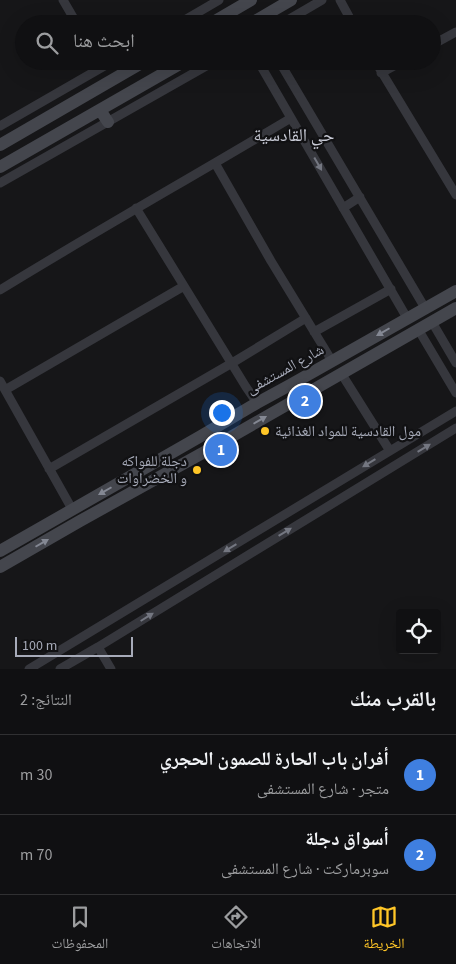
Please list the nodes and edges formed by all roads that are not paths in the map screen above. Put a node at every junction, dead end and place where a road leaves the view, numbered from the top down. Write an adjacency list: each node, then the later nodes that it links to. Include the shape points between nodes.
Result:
1 (63, 0): 7 (street)
2 (219, 0): 8 (street)
3 (252, 0): 9 (street)
4 (291, 0): 10 (street)
5 (322, 0): 11 (street)
6 (340, 0): 12 (street)
7 (72, 15)
8 (193, 15)
9 (226, 15)
10 (265, 15)
11 (296, 15)
12 (348, 15)
13 (456, 32): 14 (street)
14 (441, 40)
15 (91, 70): 27 (street)
16 (129, 70): 28 (street)
17 (169, 70): 24 (street)
18 (199, 70): 26 (street)
19 (263, 70): 25 (street)
20 (284, 70): 33 (street)
21 (380, 70): 23 (street)
22 (387, 70): 23 (street)
23 (382, 73): 32 (street)
24 (100, 110): 26 (street); 30 (street)
25 (290, 118): 29 (street); 35 (street, one-way to 35)
26 (108, 122): 31 (street)
27 (0, 126)
28 (0, 145)
29 (215, 163): 34 (street); 42 (street)
30 (0, 167)
31 (0, 183)
32 (456, 195)
33 (360, 198): 35 (street); 40 (street)
34 (136, 208): 36 (street); 38 (street)
35 (343, 208): 37 (street)
36 (184, 286): 48 (street); 52 (street)
37 (391, 289): 43 (street); 46 (street)
38 (0, 290)
39 (456, 291): 40 (street, شارع المستشفى)
40 (426, 308): 43 (street, شارع المستشفى)
41 (456, 308): 44 (street, شارع المستشفى)
42 (306, 318): 46 (street); 48 (street)
43 (407, 318): 47 (street, شارع المستشفى, one-way to 47)
44 (432, 322): 45 (street, شارع المستشفى); 49 (street)
45 (418, 329): 50 (street, شارع المستشفى); 53 (street)
46 (314, 332): 47 (street)
47 (332, 361): 54 (street, شارع المستشفى)
48 (232, 363): 54 (street); 60 (street)
49 (456, 363)
50 (341, 373): 58 (street, شارع المستشفى, one-way to 50); 59 (street)
51 (0, 381): 52 (street)
52 (5, 390): 60 (street)
53 (456, 393)
54 (257, 403): 57 (street, شارع المستشفى)
55 (456, 411): 59 (street)
56 (456, 428): 63 (street, one-way to 56)
57 (201, 436): 58 (street); 61 (street, شارع المستشفى, one-way to 61)
58 (208, 450): 65 (street, شارع المستشفى, one-way to 58)
59 (390, 451): 62 (street, one-way to 62)
60 (49, 469): 61 (street)
61 (72, 509): 64 (street, شارع المستشفى)
62 (254, 533): 63 (street); 67 (street, one-way to 67)
63 (261, 546): 66 (street, one-way to 63)
64 (0, 551)
65 (0, 567)
66 (98, 647): 68 (street); 69 (street)
67 (29, 669)
68 (60, 669)
69 (111, 669)

